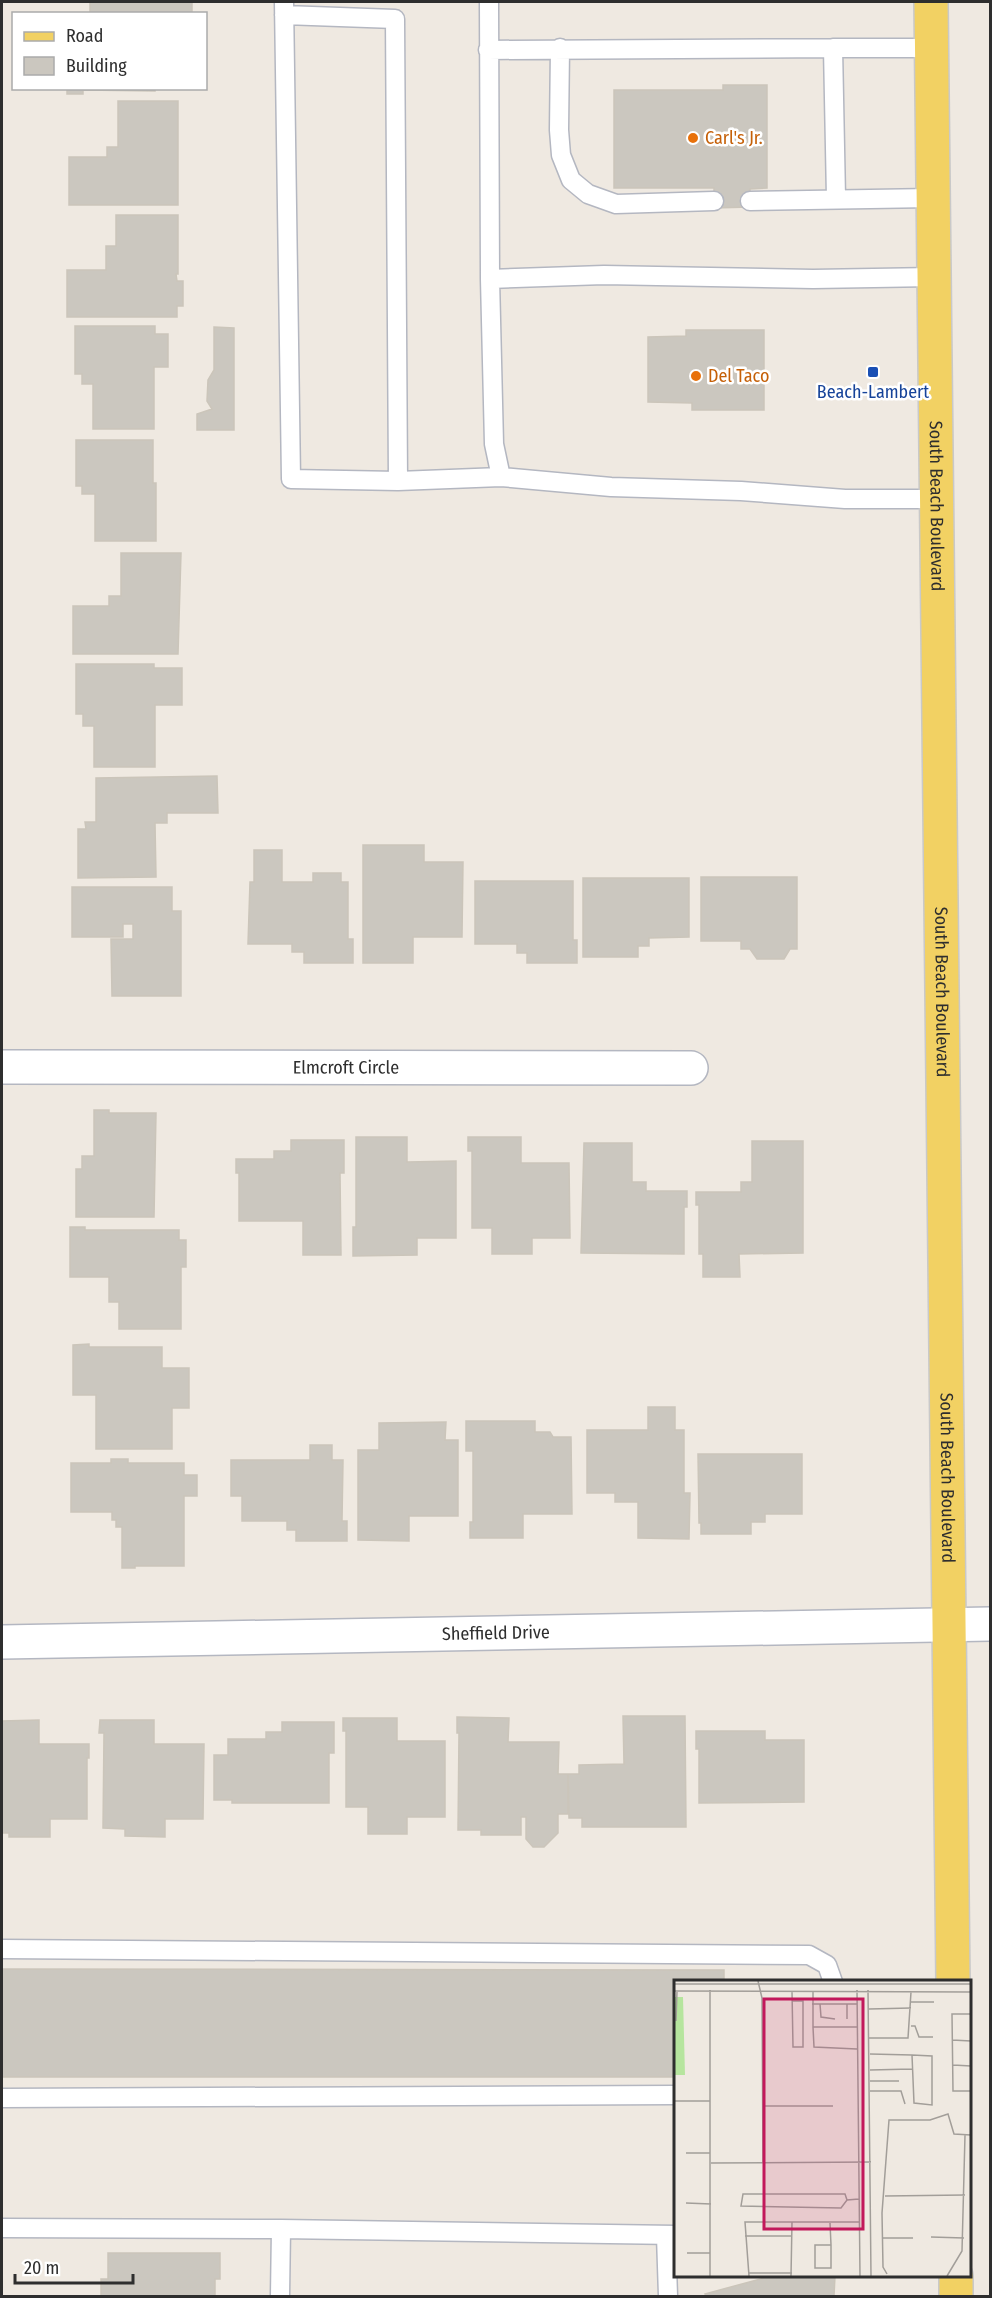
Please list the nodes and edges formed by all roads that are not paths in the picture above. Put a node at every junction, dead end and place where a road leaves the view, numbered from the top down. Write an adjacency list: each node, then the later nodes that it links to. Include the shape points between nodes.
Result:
1 (489, 2): 7 (lane)
2 (931, 2): 6 (main road, South Beach Boulevard)
3 (284, 8): 15 (lane, via 395,19); 15 (lane, via 291,479)
4 (560, 48): 5 (lane); 7 (lane); 10 (lane, via 561,155 571,180 588,194 616,204)
5 (833, 48): 6 (lane); 8 (lane)
6 (932, 48): 9 (main road, South Beach Boulevard)
7 (488, 50): 13 (lane)
8 (836, 198): 9 (lane); 11 (lane)
9 (932, 198): 12 (main road, South Beach Boulevard)
10 (714, 201)
11 (750, 201)
12 (934, 277): 13 (lane, via 604,275); 16 (main road, South Beach Boulevard)
13 (490, 279): 14 (lane, via 494,444)
14 (501, 477): 15 (lane); 16 (lane, via 845,499)
15 (398, 481)
16 (937, 499): 19 (main road, South Beach Boulevard)
17 (2, 1067): 18 (street, Elmcroft Circle)
18 (691, 1068)
19 (951, 1624): 20 (street, Sheffield Drive); 21 (street, Sheffield Drive); 24 (main road, South Beach Boulevard)
20 (990, 1624)
21 (2, 1642)
22 (2, 1950): 23 (lane, via 810,1954 826,1965)
23 (832, 1980)
24 (954, 1980)
25 (674, 2095): 26 (lane)
26 (2, 2098)
27 (2, 2228): 28 (lane)
28 (281, 2229): 29 (lane); 31 (lane)
29 (671, 2236): 32 (lane)
30 (956, 2277): 33 (main road)
31 (280, 2296)
32 (668, 2296)
33 (956, 2296)

